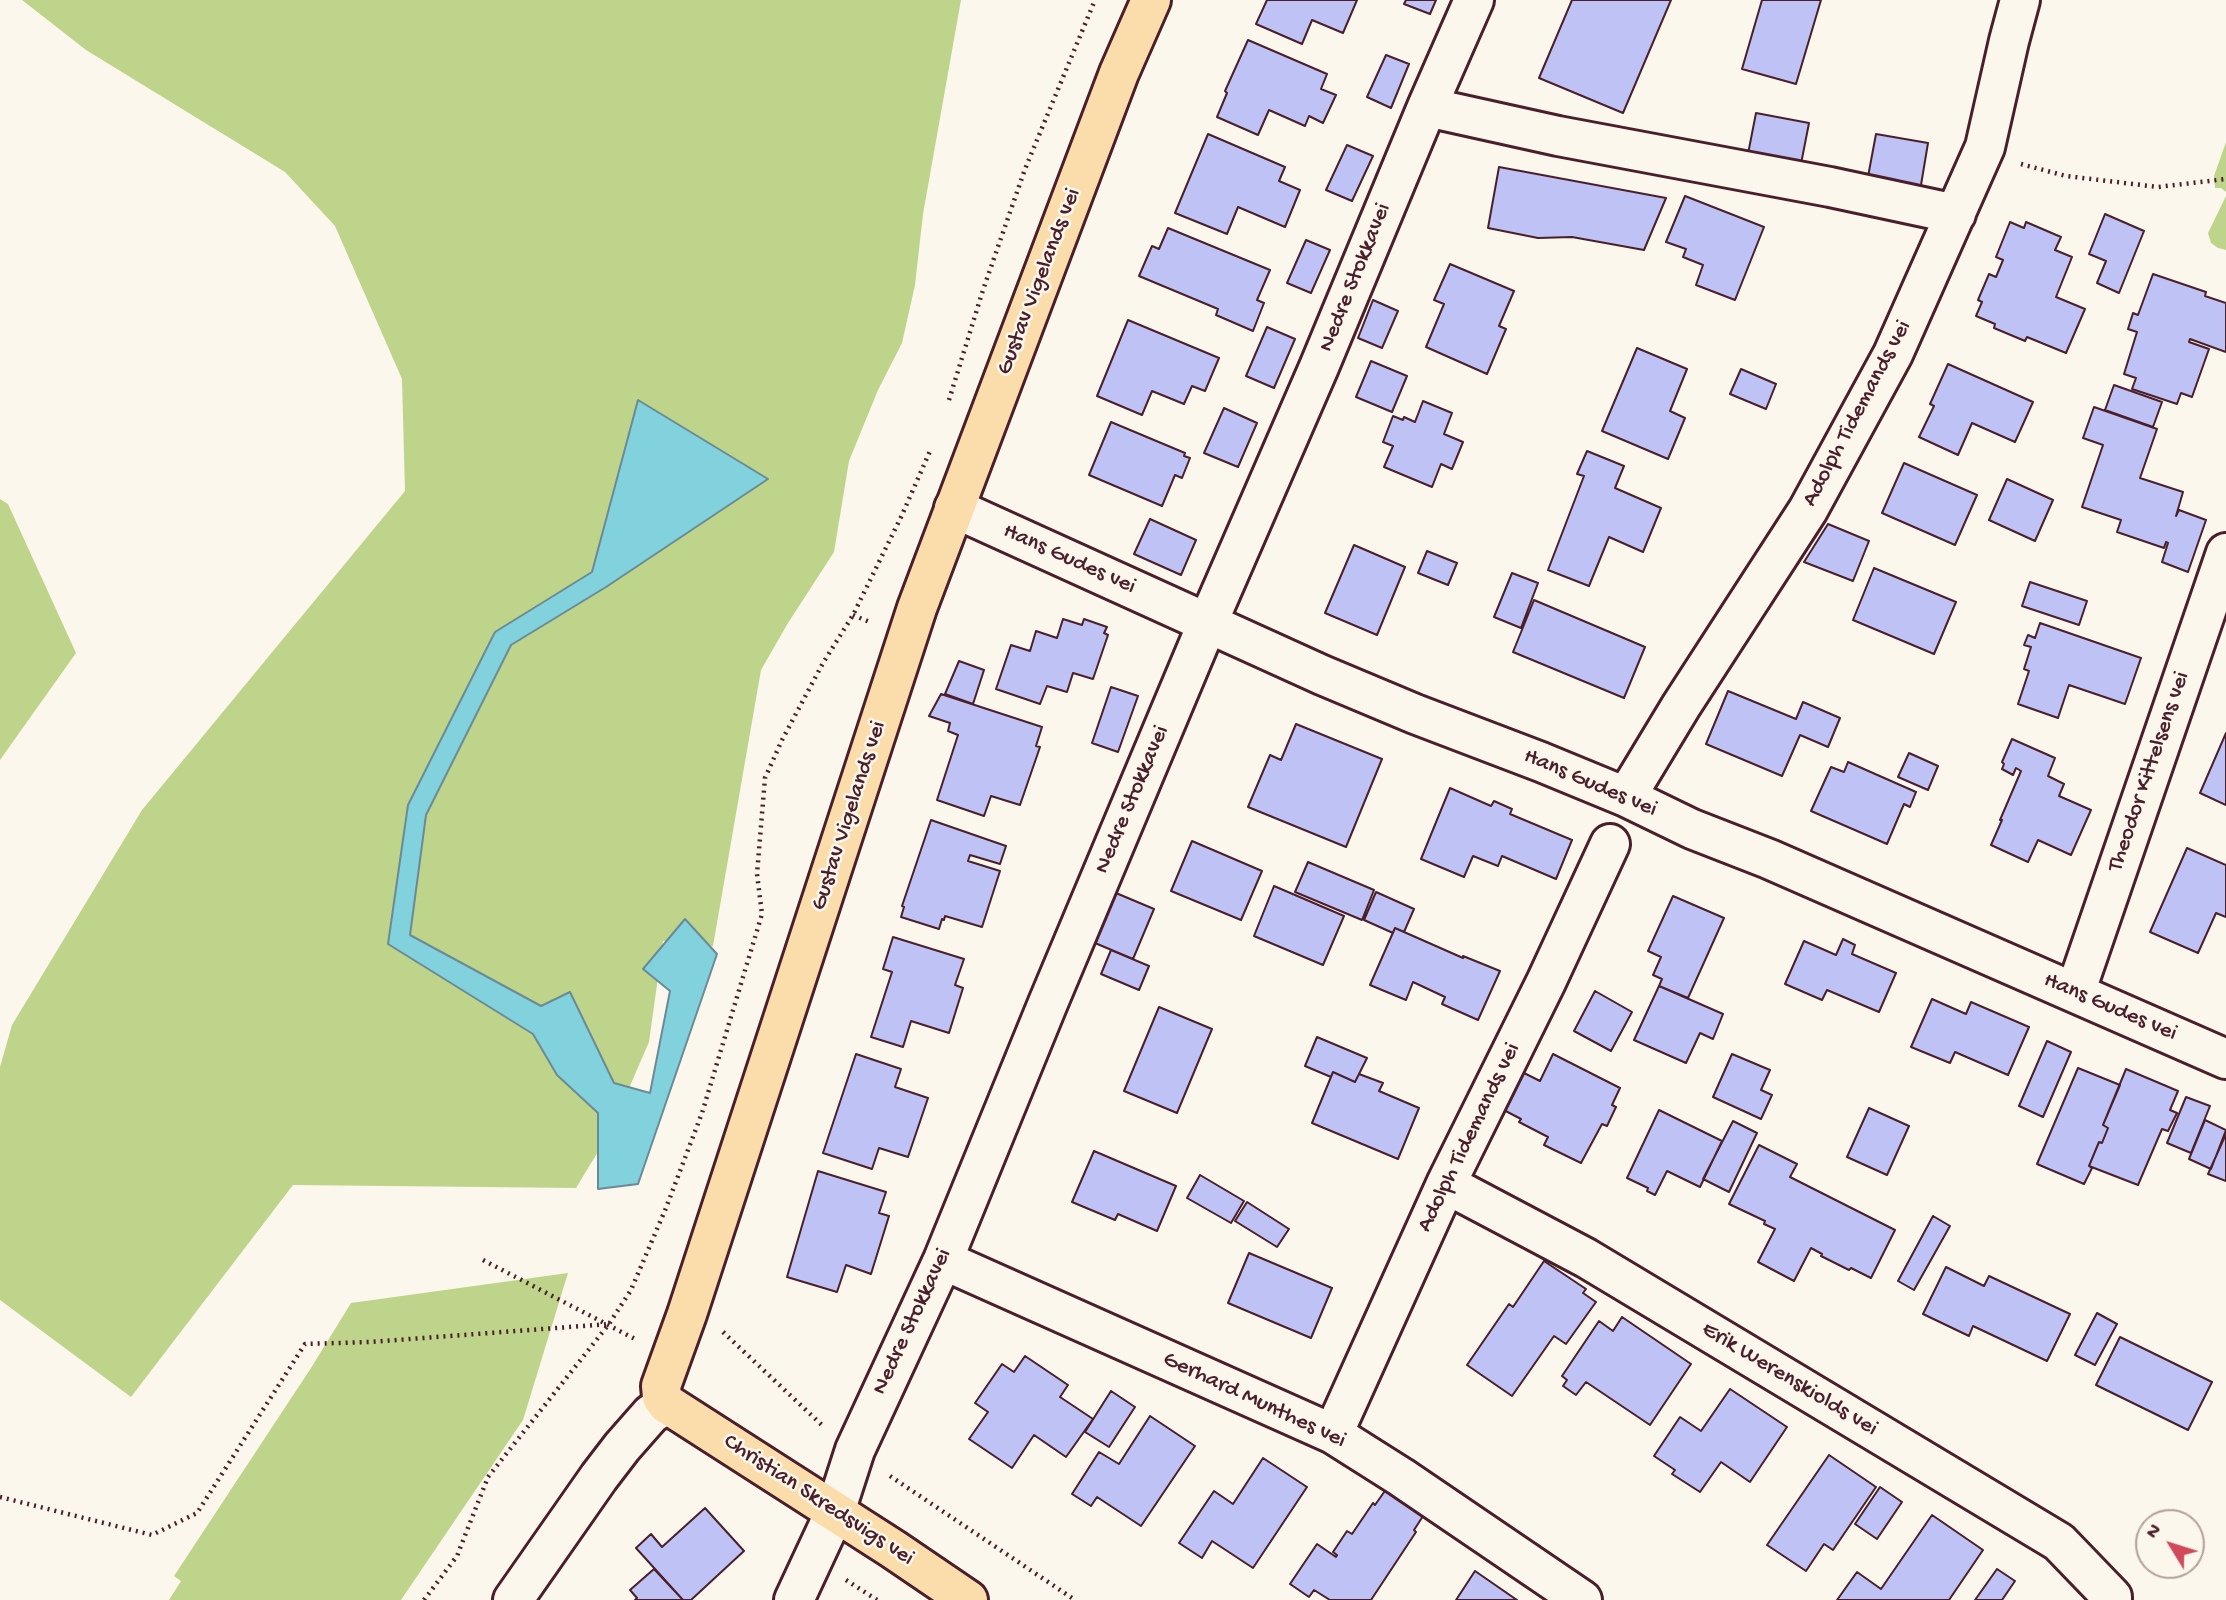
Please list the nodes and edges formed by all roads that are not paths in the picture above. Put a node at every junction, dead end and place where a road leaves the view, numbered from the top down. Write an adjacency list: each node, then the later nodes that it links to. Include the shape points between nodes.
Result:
1 (1151, 0): 6 (main road, Gustav Vigelands vei)
2 (1474, 0): 4 (street, Nedre Stokkavei)
3 (2020, 0): 5 (street, Adolph Tidemands vei, via 1985,147)
4 (1427, 107): 5 (street); 8 (street, Nedre Stokkavei)
5 (1956, 214): 9 (street, Adolph Tidemands vei, via 1893,354 1808,510)
6 (954, 508): 8 (street, Hans Gudes vei); 15 (main road, Gustav Vigelands vei, via 661,1386)
7 (2226, 552): 11 (street, Theodor Kittelsens vei)
8 (1208, 622): 9 (street, Hans Gudes vei, via 1403,709); 14 (street, Nedre Stokkavei)
9 (1626, 797): 11 (street, Hans Gudes vei)
10 (1610, 844): 13 (street, Adolph Tidemands vei)
11 (2075, 993): 12 (street, Hans Gudes vei)
12 (2226, 1059)
13 (1446, 1184): 16 (street, Adolph Tidemands vei); 22 (street, Erik Werenskiolds vei, via 1586,1258 2059,1542)
14 (943, 1260): 16 (street, Gerhard Munthes vei); 17 (street, Nedre Stokkavei, via 855,1450)
15 (667, 1404): 17 (main road, Christian Skredsvigs vei); 18 (street, via 651,1414 614,1457)
16 (1333, 1434): 21 (street, Gerhard Munthes vei)
17 (835, 1512): 19 (street, Nedre Stokkavei); 20 (main road, Christian Skredsvigs vei)
18 (513, 1600)
19 (794, 1600)
20 (968, 1600)
21 (1582, 1600)
22 (2112, 1600)

